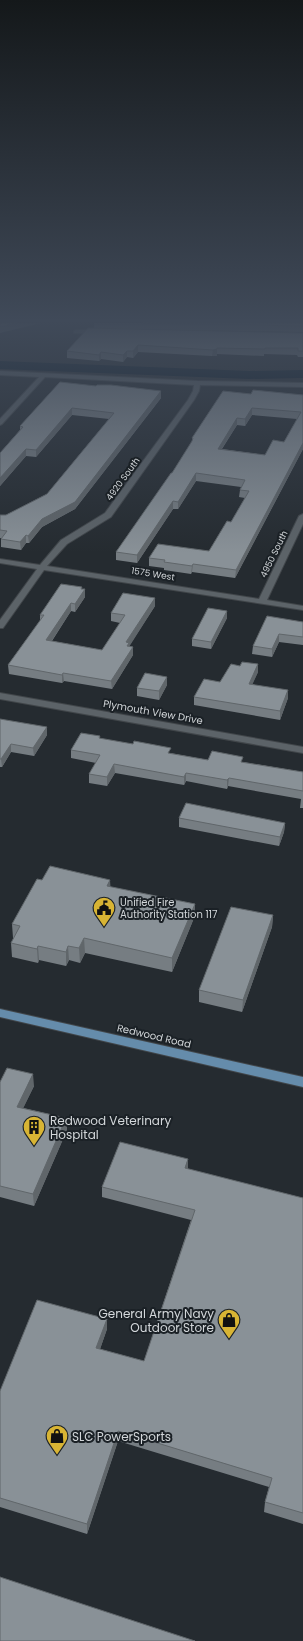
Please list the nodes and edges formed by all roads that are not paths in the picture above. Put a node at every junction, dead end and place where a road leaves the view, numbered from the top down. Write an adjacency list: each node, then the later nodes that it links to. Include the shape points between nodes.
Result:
1 (21, 400): 3 (street)
2 (191, 400): 6 (street, 4920 South, via 108,515 64,542)
3 (0, 423)
4 (303, 516): 7 (street, 4950 South)
5 (0, 561): 6 (street, 1575 West)
6 (42, 567): 7 (street, 1575 West); 9 (street, 4920 South)
7 (262, 601): 8 (street, 1575 West)
8 (303, 608)
9 (0, 626)
10 (0, 696): 11 (street, Plymouth View Drive)
11 (303, 750)
12 (0, 1013): 13 (main road, Redwood Road)
13 (303, 1082)

